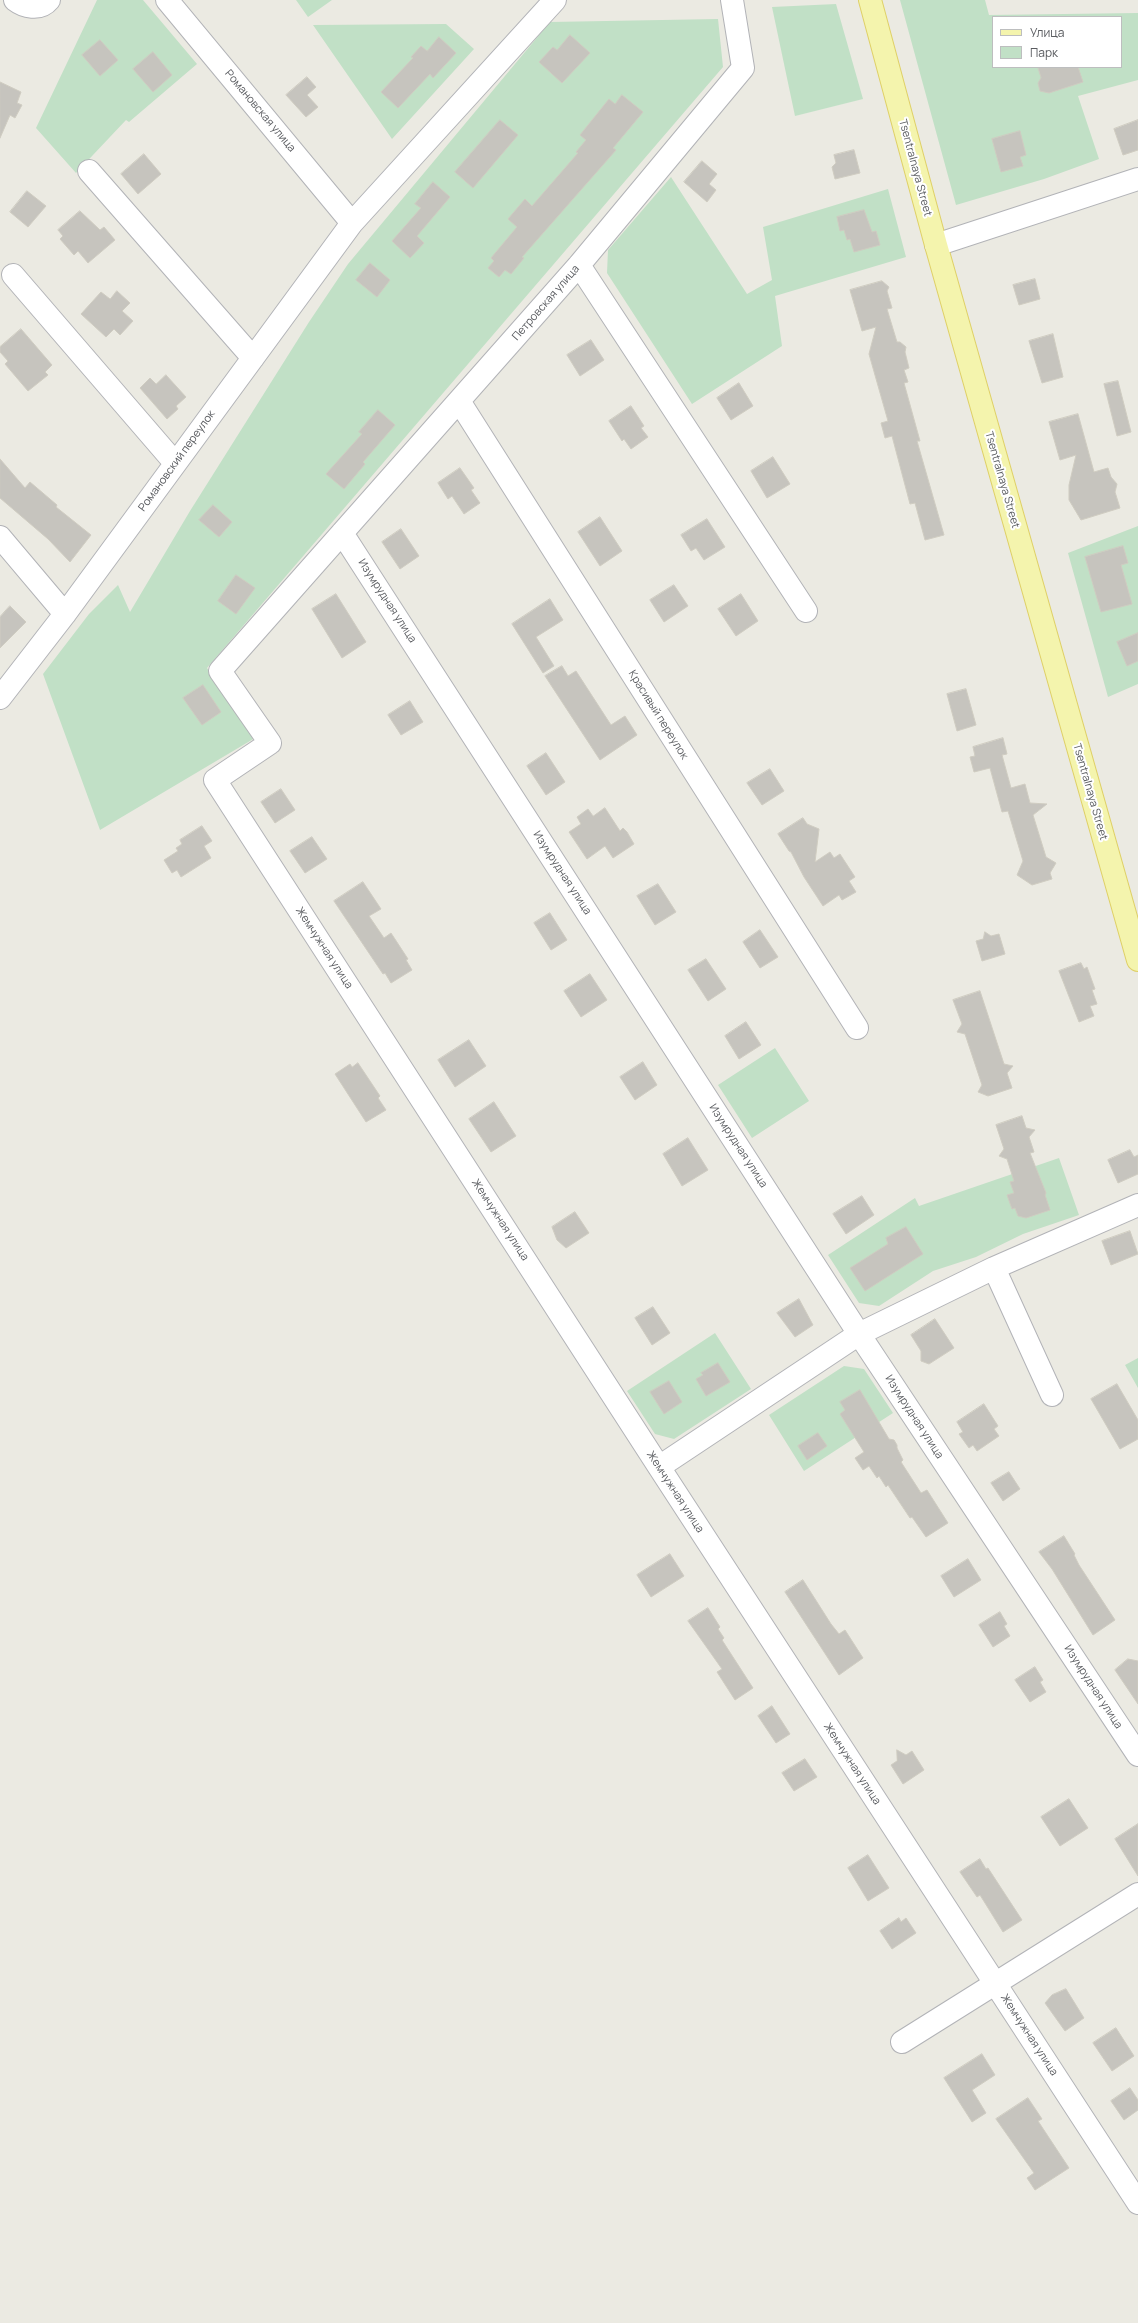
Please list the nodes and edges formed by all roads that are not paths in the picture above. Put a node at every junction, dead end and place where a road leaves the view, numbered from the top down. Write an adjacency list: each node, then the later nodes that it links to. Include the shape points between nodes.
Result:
1 (15, 0): 2 (street, via 32,7)
2 (49, 0)
3 (167, 0): 9 (street, Романовская улица)
4 (555, 0): 9 (street)
5 (732, 0): 11 (street, Петровская улица, via 742,68)
6 (870, 0): 10 (main road, Tsentralnaya Street)
7 (89, 171): 13 (street)
8 (1138, 179): 10 (street)
9 (352, 223): 13 (street, Романовский переулок)
10 (936, 245): 22 (main road, Tsentralnaya Street)
11 (579, 265): 14 (street, Петровская улица); 18 (street)
12 (13, 275): 15 (street)
13 (253, 358): 15 (street, Романовский переулок)
14 (459, 401): 16 (street, Петровская улица); 23 (street, Красивый переулок)
15 (175, 464): 19 (street, Романовский переулок)
16 (342, 533): 21 (street, Петровская улица, via 220,671 270,743); 26 (street, Изумрудная улица)
17 (0, 537): 19 (street)
18 (806, 611)
19 (65, 614): 20 (street, Романовский переулок)
20 (0, 698)
21 (215, 780): 28 (street, Жемчужная улица)
22 (1138, 960)
23 (857, 1028)
24 (1138, 1205): 25 (street)
25 (994, 1268): 26 (street); 27 (street)
26 (859, 1334): 28 (street); 29 (street, Изумрудная улица)
27 (1052, 1395)
28 (659, 1467): 31 (street, Жемчужная улица)
29 (1138, 1755)
30 (1138, 1894): 31 (street)
31 (996, 1983): 32 (street); 33 (street, Жемчужная улица)
32 (902, 2042)
33 (1138, 2203)

